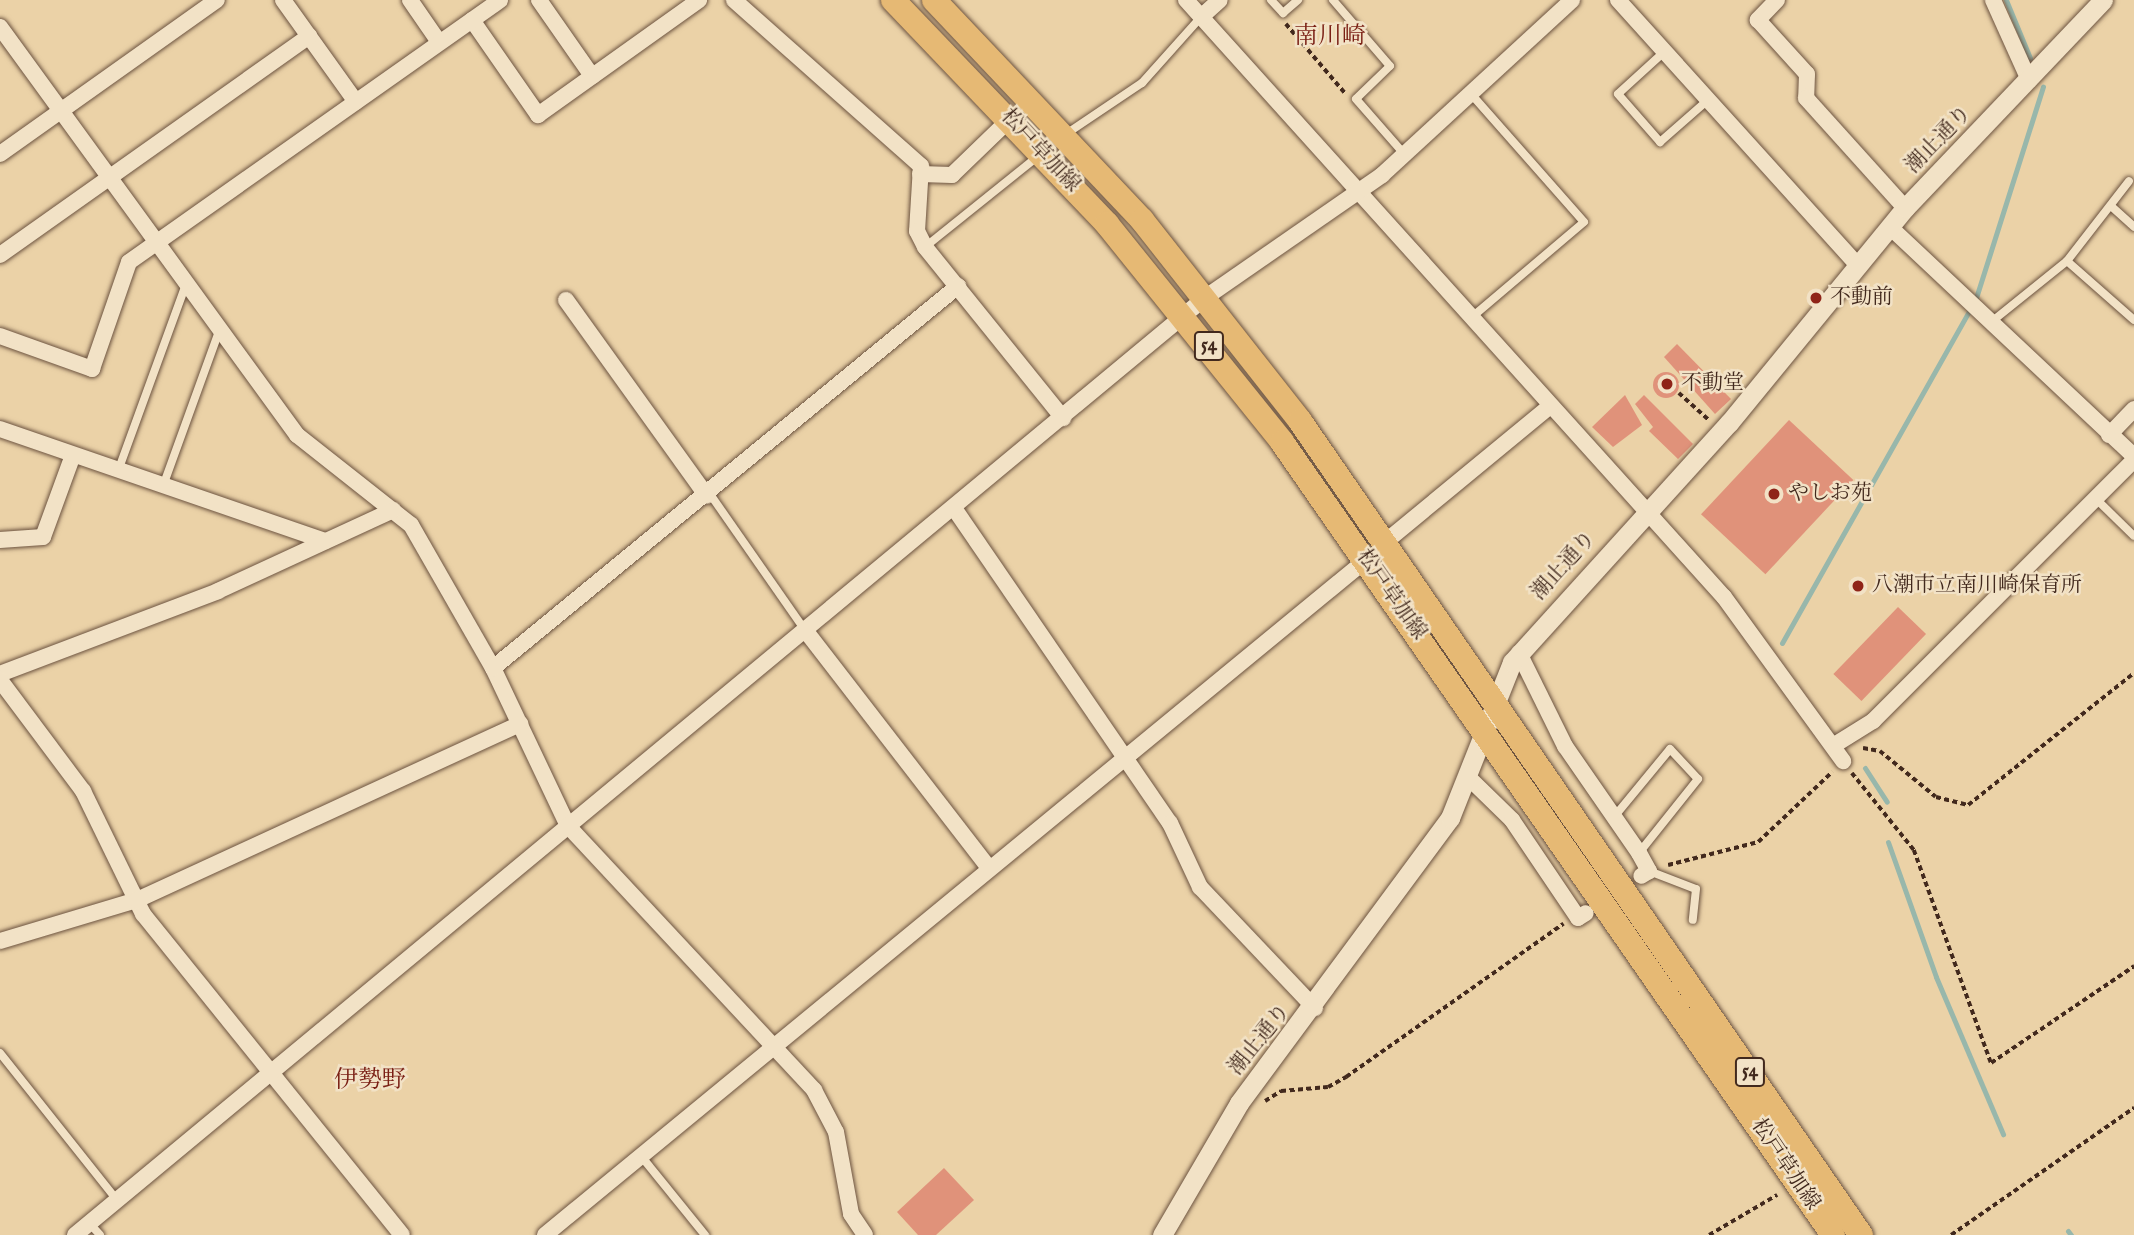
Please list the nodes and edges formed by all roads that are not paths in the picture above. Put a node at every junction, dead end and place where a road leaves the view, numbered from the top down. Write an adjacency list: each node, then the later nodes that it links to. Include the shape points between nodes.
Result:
1 (217, 0): 31 (street)
2 (283, 0): 23 (street)
3 (410, 0): 24 (street)
4 (500, 0): 21 (street)
5 (540, 0): 26 (street)
6 (699, 0): 26 (street)
7 (734, 0): 37 (street, via 921,166)
8 (893, 0): 32 (main road, 松戸草加線 / 54)
9 (934, 0): 33 (main road, 松戸草加線 / 54)
10 (1186, 0): 20 (street)
11 (1220, 0): 20 (street)
12 (1271, 0): 13 (lane, via 1283,13)
13 (1298, 0)
14 (1333, 0): 36 (lane, via 1390,66 1356,99)
15 (1572, 0): 28 (street)
16 (1618, 0): 25 (street)
17 (1777, 0): 42 (street, via 1758,20 1807,74 1806,98)
18 (1993, 0): 27 (street)
19 (2103, 0): 27 (street, 潮止通り)
20 (1201, 17): 33 (lane, via 1142,83); 40 (street)
21 (471, 20): 24 (street); 26 (street, via 538,115)
22 (0, 27): 31 (street)
23 (309, 36): 30 (street); 38 (street)
24 (439, 42): 30 (street)
25 (1664, 51): 29 (street); 29 (lane, via 1618,94 1660,142)
26 (592, 75)
27 (2029, 80): 42 (street, 潮止通り)
28 (1472, 95): 36 (street); 55 (lane, via 1584,222)
29 (1708, 100): 49 (street)
30 (356, 102): 45 (street)
31 (61, 112): 35 (street); 38 (street)
32 (1011, 118): 34 (main road, 松戸草加線 / 54); 37 (street, via 952,175)
33 (1066, 134): 52 (main road, 松戸草加線 / 54)
34 (1044, 152): 46 (lane); 54 (main road, 松戸草加線 / 54)
35 (0, 154)
36 (1405, 155): 40 (street)
37 (920, 174): 46 (street, via 917,231)
38 (109, 177): 45 (street); 47 (street)
39 (2129, 181): 41 (lane)
40 (1360, 192): 52 (street); 55 (street)
41 (2111, 206): 44 (lane); 48 (lane)
42 (1905, 208): 43 (street, 潮止通り)
43 (1890, 227): 49 (street, 潮止通り); 57 (street)
44 (2134, 227)
45 (155, 242): 51 (street); 59 (street, via 129,262 92,369)
46 (925, 247): 50 (street)
47 (0, 255)
48 (2067, 261): 56 (lane); 57 (lane)
49 (1856, 264): 73 (street, 潮止通り, via 1721,431)
50 (958, 286): 62 (street); 69 (street)
51 (185, 287): 58 (street); 67 (lane)
52 (1206, 298): 54 (street); 77 (main road, 松戸草加線 / 54)
53 (566, 299): 69 (street)
54 (1185, 315): 62 (street); 78 (main road, 松戸草加線 / 54)
55 (1472, 317): 60 (street)
56 (2134, 320)
57 (1988, 325): 64 (street)
58 (219, 331): 68 (lane); 72 (street, via 297,435)
59 (0, 336)
60 (1549, 407): 73 (street); 77 (street)
61 (2134, 409): 64 (street)
62 (1063, 418): 71 (street)
63 (0, 429): 65 (street)
64 (2109, 435): 66 (street)
65 (72, 455): 67 (street); 75 (street, via 43,537)
66 (2134, 458): 70 (street)
67 (118, 471): 68 (street)
68 (163, 486): 76 (street)
69 (709, 495): 79 (lane); 81 (street)
70 (2095, 498): 74 (lane); 87 (street, via 1873,721)
71 (954, 508): 79 (street); 88 (street)
72 (393, 510): 76 (street); 81 (street, via 411,525)
73 (1645, 512): 80 (street, 潮止通り); 87 (street, via 1724,597)
74 (2134, 536)
75 (0, 540)
76 (325, 541): 82 (street, via 218,591)
77 (1384, 543): 84 (main road, 松戸草加線 / 54)
78 (1366, 560): 86 (main road, 松戸草加線 / 54); 88 (street)
79 (805, 630): 92 (street); 94 (street)
80 (1519, 653): 84 (street, 潮止通り); 91 (street, via 1565,746)
81 (494, 668): 85 (street)
82 (0, 674)
83 (0, 680): 96 (street, via 83,791)
84 (1494, 696): 86 (street, 潮止通り); 97 (main road, 松戸草加線 / 54)
85 (520, 724): 92 (street); 96 (street)
86 (1483, 726): 90 (street, 潮止通り); 97 (main road, 松戸草加線 / 54)
87 (1836, 744): 89 (street)
88 (1125, 756): 94 (street); 101 (street, via 1213,904)
89 (1843, 761)
90 (1468, 777): 98 (street, via 1512,820); 101 (street, 潮止通り, via 1450,818)
91 (1614, 817): 93 (street); 93 (lane, via 1670,749 1698,779)
92 (568, 826): 102 (street); 104 (street)
93 (1639, 853): 95 (street)
94 (988, 867): 102 (street)
95 (1645, 874): 99 (lane, via 1696,889)
96 (137, 900): 100 (street); 104 (street)
97 (1630, 915): 114 (main road, 松戸草加線 / 54); 115 (main road, 松戸草加線 / 54)
98 (1582, 916)
99 (1693, 920)
100 (0, 941)
101 (1315, 1007): 113 (street, 潮止通り, via 1233,1112)
102 (773, 1046): 105 (street); 112 (street, via 831,1116 851,1214)
103 (0, 1053): 106 (lane)
104 (270, 1073): 106 (street); 109 (street)
105 (641, 1156): 110 (street); 111 (lane)
106 (117, 1200): 107 (street)
107 (95, 1229): 108 (street)
108 (75, 1235)
109 (402, 1235)
110 (545, 1235)
111 (705, 1235)
112 (865, 1235)
113 (1162, 1235)
114 (1833, 1235)
115 (1861, 1235)

